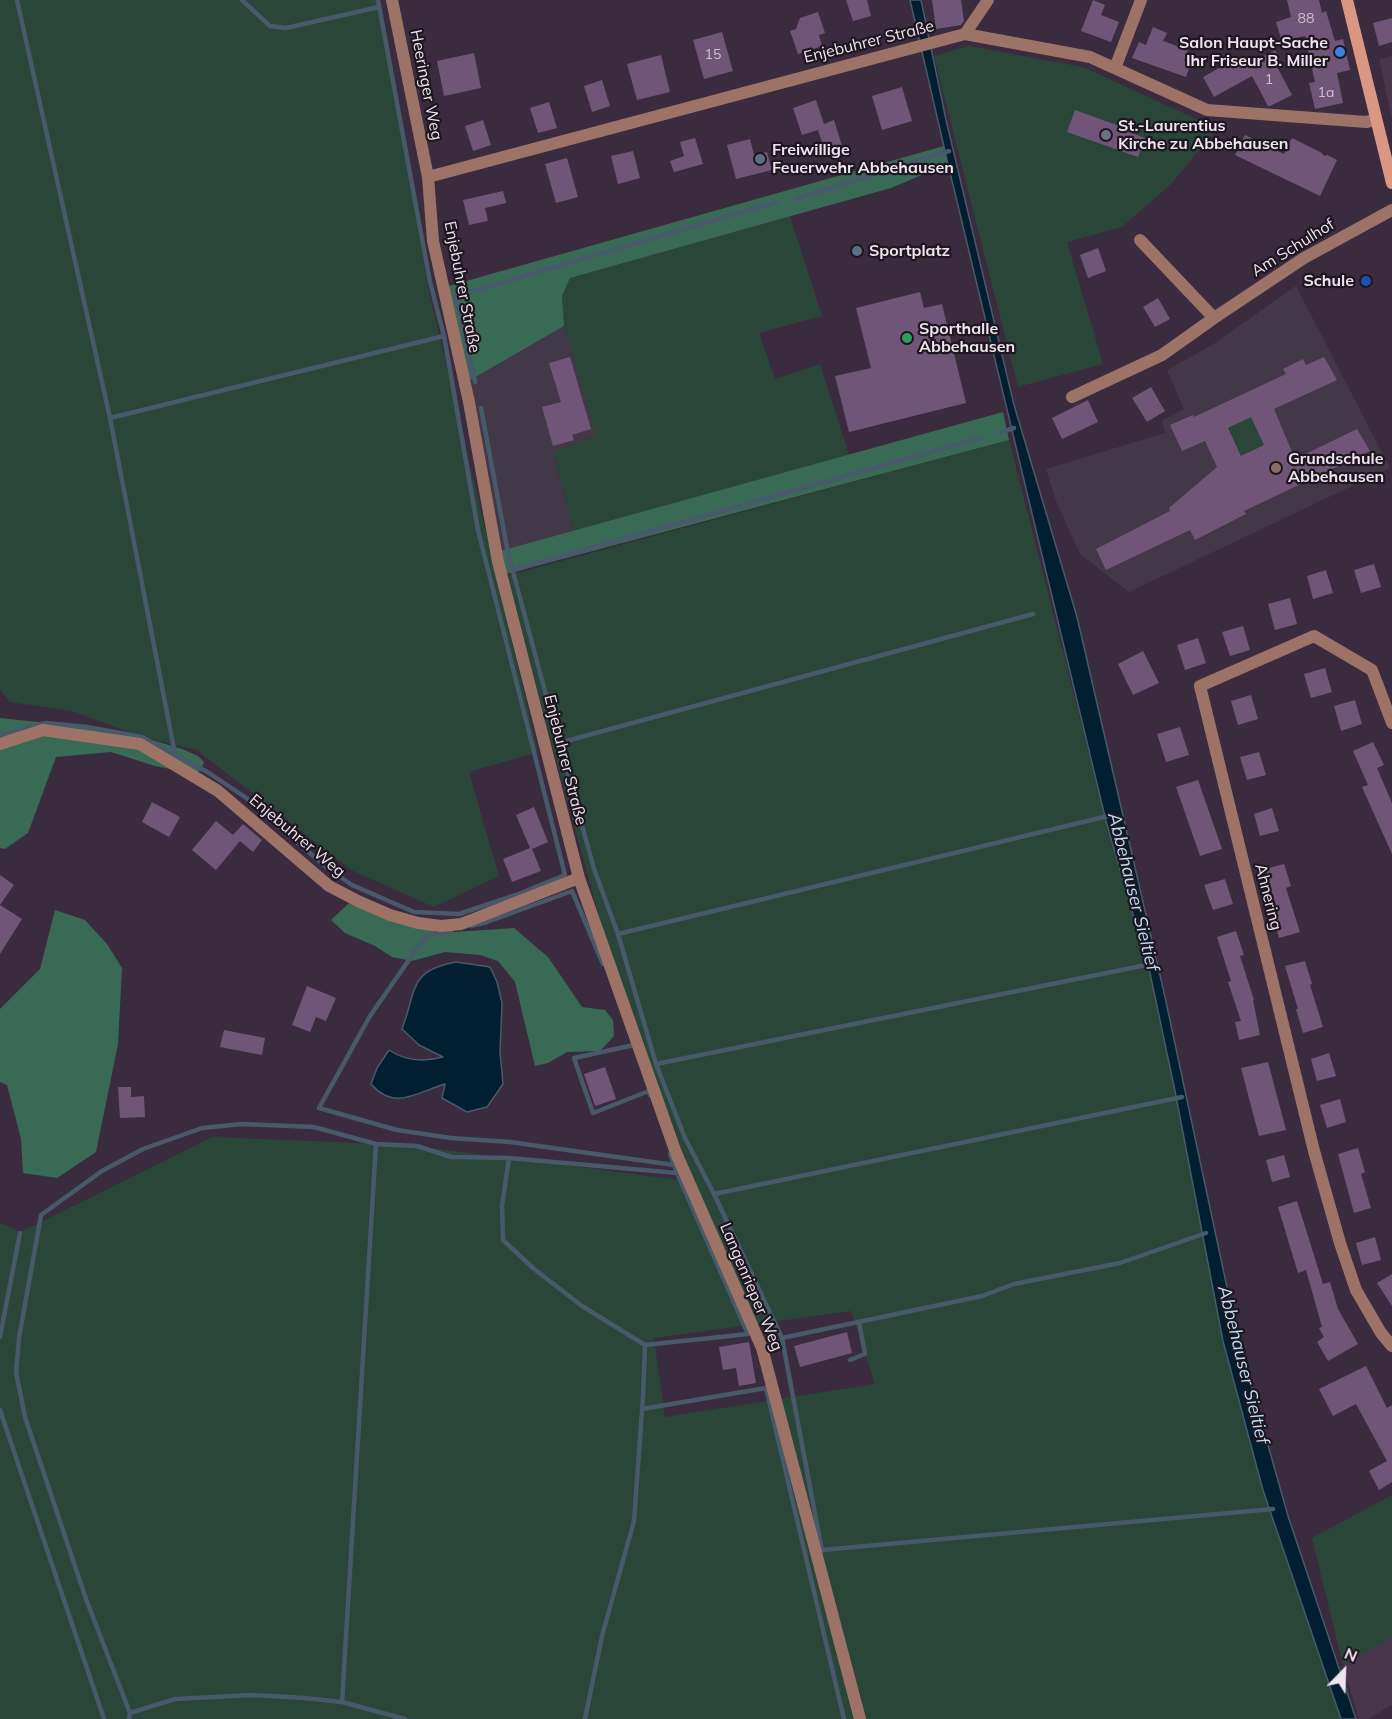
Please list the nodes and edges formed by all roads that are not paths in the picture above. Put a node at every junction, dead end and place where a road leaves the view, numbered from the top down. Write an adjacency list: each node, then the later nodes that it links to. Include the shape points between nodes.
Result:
1 (392, 0): 8 (street, Heeringer Weg)
2 (988, 0): 5 (street)
3 (1141, 0): 6 (street)
4 (1347, 0): 7 (main road)
5 (965, 34): 6 (street, via 1090,57); 8 (street, Enjebuhrer Straße)
6 (1115, 68): 7 (street, via 1207,110)
7 (1376, 120): 9 (main road)
8 (428, 177): 16 (street, Enjebuhrer Straße, via 433,241 469,402 498,562)
9 (1392, 183)
10 (1392, 210): 12 (street, Am Schulhof, via 1304,258)
11 (1140, 240): 12 (street)
12 (1214, 318): 13 (street, Am Schulhof, via 1162,355)
13 (1072, 397)
14 (1392, 723): 17 (street, Ahnering, via 1372,670 1314,636 1200,686 1331,1213 1356,1290)
15 (0, 744): 16 (street, Enjebuhrer Weg, via 43,730 140,744 218,791 329,886 390,915 418,923 461,924)
16 (579, 878): 18 (street, Langenrieper Weg, via 676,1153 762,1348)
17 (1392, 1346)
18 (860, 1719)

